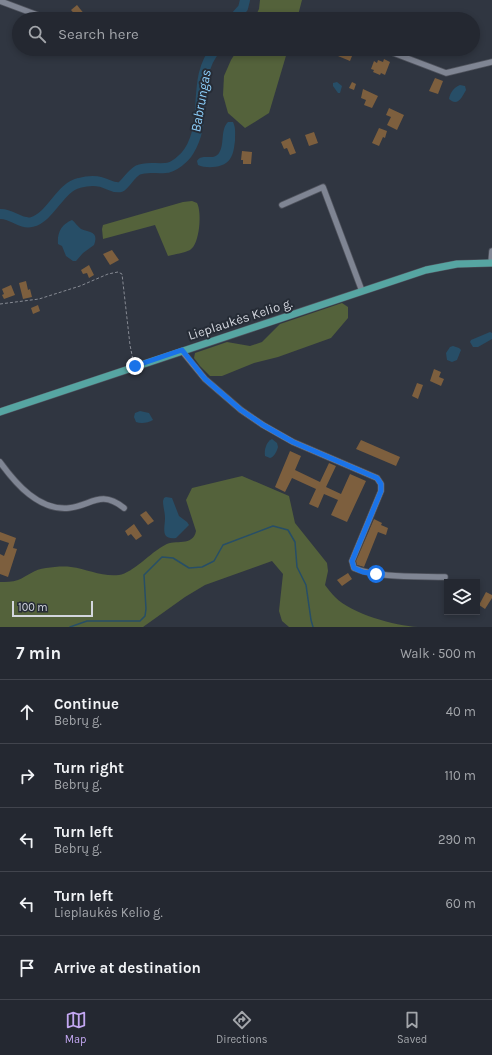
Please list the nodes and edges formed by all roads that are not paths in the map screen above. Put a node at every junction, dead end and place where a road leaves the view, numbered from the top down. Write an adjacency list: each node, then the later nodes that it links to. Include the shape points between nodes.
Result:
1 (0, 1): 2 (street)
2 (29, 12)
3 (401, 56): 4 (street, via 446,74)
4 (492, 62)
5 (282, 205): 8 (street, via 323,187)
6 (492, 251): 7 (street)
7 (491, 263): 8 (main road, Lieplaukės Kelio g., via 457,264 426,270)
8 (362, 291): 9 (main road, Lieplaukės Kelio g.)
9 (182, 350): 10 (main road, Lieplaukės Kelio g.); 13 (street, via 205,379 263,425 293,442 377,478 381,484 381,491 352,561 354,568 376,574)
10 (0, 412)
11 (0, 462): 12 (street, via 30,496 49,506 70,508 105,499 116,501)
12 (124, 508)
13 (445, 577)

